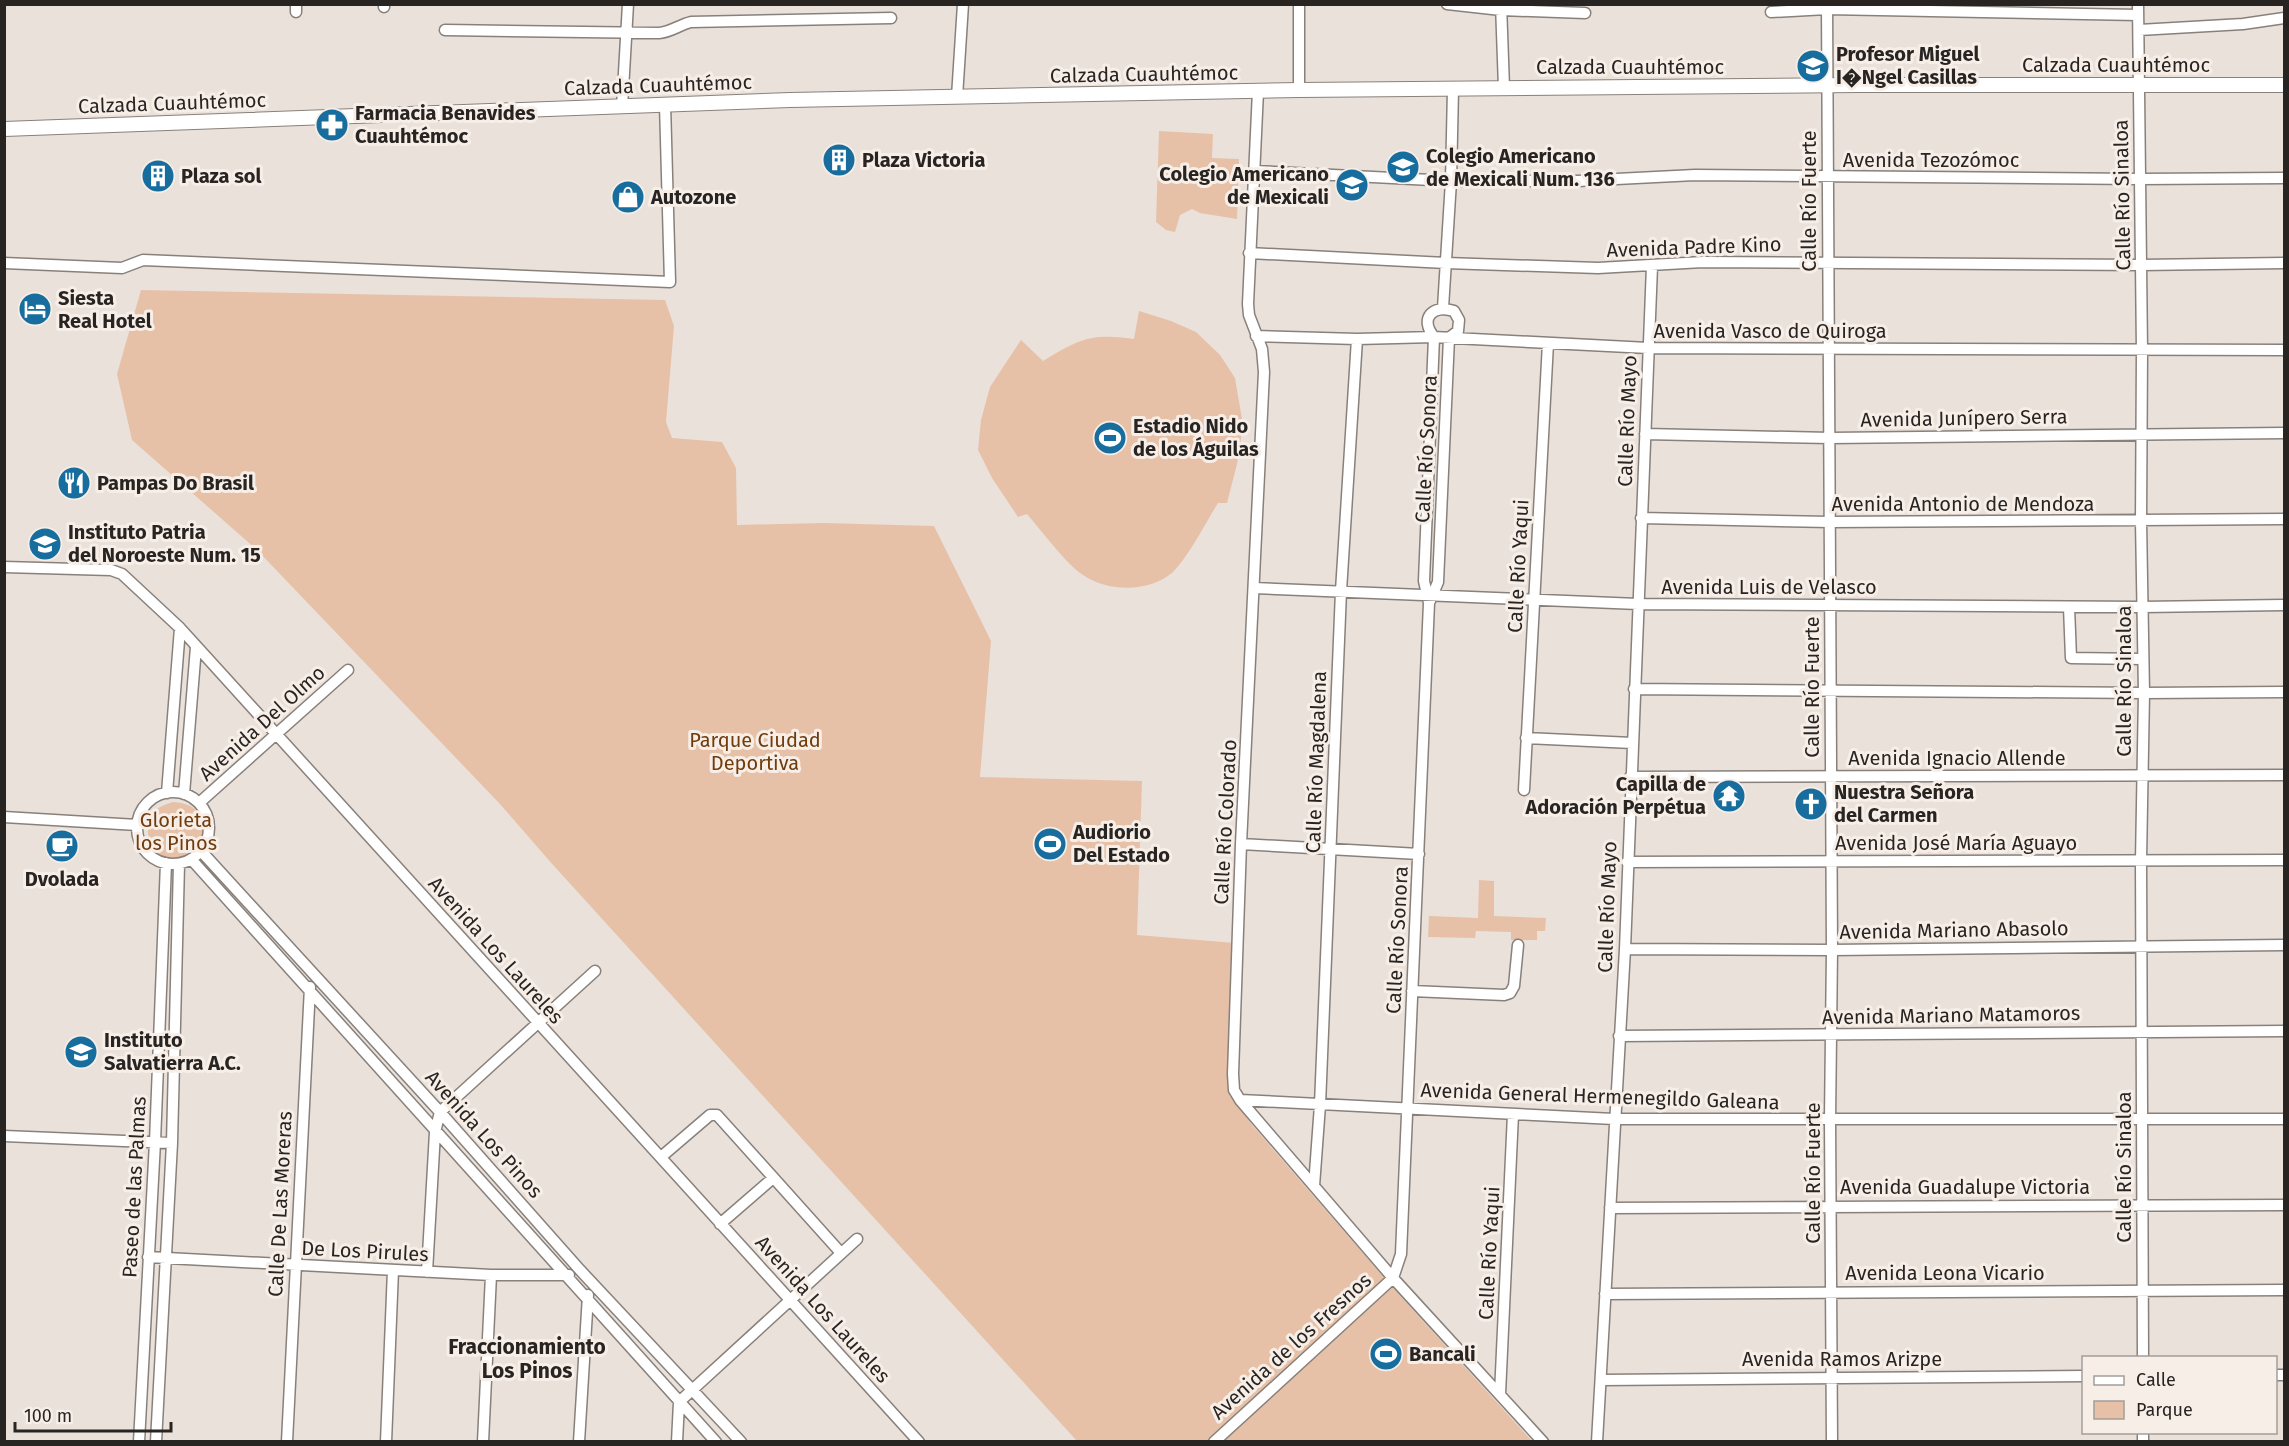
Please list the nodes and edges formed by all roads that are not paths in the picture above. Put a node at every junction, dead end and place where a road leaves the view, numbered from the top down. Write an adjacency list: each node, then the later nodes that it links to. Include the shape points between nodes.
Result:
1 (628, 4): 14 (street)
2 (963, 4): 22 (street)
3 (1299, 4): 20 (street)
4 (1447, 4): 5 (street)
5 (1501, 7): 9 (street); 19 (street)
6 (1827, 7): 7 (street); 8 (street); 16 (street, Calle Río Fuerte)
7 (2138, 10): 13 (street, Calle Río Sinaloa)
8 (1771, 12)
9 (1585, 13)
10 (891, 18): 14 (street, via 691,22 670,32)
11 (2284, 18): 13 (street)
12 (445, 30): 14 (street)
13 (2139, 30): 15 (street, Calle Río Sinaloa)
14 (626, 33): 24 (street)
15 (2139, 84): 16 (main road, Calzada Cuauhtémoc); 17 (main road, Calzada Cuauhtémoc); 29 (street, Calle Río Sinaloa)
16 (1827, 85): 19 (main road, Calzada Cuauhtémoc); 27 (street, Calle Río Fuerte)
17 (2284, 85)
18 (1453, 88): 19 (main road, Calzada Cuauhtémoc); 20 (main road, Calzada Cuauhtémoc); 30 (street)
19 (1504, 88)
20 (1299, 90): 21 (main road, Calzada Cuauhtémoc)
21 (1258, 91): 22 (main road, Calzada Cuauhtémoc); 26 (street, Calle Río Colorado)
22 (957, 97): 23 (main road, Calzada Cuauhtémoc)
23 (665, 104): 24 (main road, Calzada Cuauhtémoc); 33 (street, via 670,282 143,260 122,268)
24 (622, 107): 25 (main road, Calzada Cuauhtémoc)
25 (4, 129)
26 (1255, 171): 30 (street, Avenida Tezozómoc); 31 (street, Calle Río Colorado)
27 (1827, 177): 29 (street, Avenida Tezozómoc); 30 (street, Avenida Tezozómoc, via 1695,175 1577,181); 32 (street, Calle Río Fuerte)
28 (2284, 178): 29 (street, Avenida Tezozómoc)
29 (2140, 179): 36 (street, Calle Río Sinaloa)
30 (1450, 181): 34 (street)
31 (1249, 253): 34 (street, Avenida Padre Kino); 39 (street, Calle Río Colorado, via 1249,315)
32 (1828, 262): 36 (street, Avenida Padre Kino); 37 (street, Avenida Padre Kino, via 1703,261); 45 (street, Calle Río Fuerte)
33 (4, 263)
34 (1446, 263): 37 (street, Avenida Padre Kino); 38 (street)
35 (2284, 263): 36 (street, Avenida Padre Kino)
36 (2141, 265): 47 (street, Calle Río Sinaloa)
37 (1652, 266): 44 (street, Calle Río Mayo)
38 (1443, 308): 40 (street, Calle Río Sonora, via 1428,319 1428,329); 41 (street, Calle Río Sonora, via 1454,311 1460,321 1458,331)
39 (1256, 336): 42 (street, Avenida Vasco de Quiroga); 57 (street, Calle Río Colorado, via 1262,349 1264,372)
40 (1434, 337): 41 (street, Avenida Vasco de Quiroga); 42 (street, Avenida Vasco de Quiroga); 59 (street, Calle Río Sonora, via 1424,581)
41 (1449, 338): 43 (street, Avenida Vasco de Quiroga); 59 (street, Calle Río Sonora, via 1438,582)
42 (1357, 339): 58 (street, Calle Río Magdalena)
43 (1548, 343): 44 (street, Avenida Vasco de Quiroga); 60 (street, Calle Río Yaqui)
44 (1648, 348): 45 (street, Avenida Vasco de Quiroga); 50 (street, Calle Río Mayo)
45 (1828, 350): 47 (street, Avenida Vasco de Quiroga); 51 (street, Calle Río Fuerte)
46 (2284, 350): 47 (street, Avenida Vasco de Quiroga)
47 (2142, 351): 48 (street, Calle Río Sinaloa)
48 (2141, 433): 49 (street, Avenida Junípero Serra); 51 (street, Avenida Junípero Serra); 54 (street, Calle Río Sinaloa)
49 (2284, 433)
50 (1645, 434): 51 (street, Avenida Junípero Serra); 52 (street, Calle Río Mayo)
51 (1830, 438): 55 (street, Calle Río Fuerte)
52 (1641, 518): 55 (street, Avenida Antonio de Mendoza); 61 (street, Calle Río Mayo)
53 (2284, 519): 54 (street, Avenida Antonio de Mendoza)
54 (2140, 521): 55 (street, Avenida Antonio de Mendoza); 65 (street, Calle Río Sinaloa)
55 (1830, 522): 63 (street, Calle Río Fuerte)
56 (4, 567): 66 (street, Avenida Los Laureles, via 111,570 122,574)
57 (1254, 588): 58 (street, Avenida Luis de Velasco); 87 (street, Calle Río Colorado)
58 (1341, 591): 59 (street, Avenida Luis de Velasco); 88 (street, Calle Río Magdalena)
59 (1429, 598): 60 (street, Avenida Luis de Velasco); 90 (street, Calle Río Sonora)
60 (1535, 600): 61 (street, Avenida Luis de Velasco); 75 (street, Calle Río Yaqui)
61 (1638, 604): 63 (street, Avenida Luis de Velasco); 70 (street, Calle Río Mayo)
62 (2284, 605): 65 (street, Avenida Luis de Velasco)
63 (1831, 606): 64 (street, Avenida Luis de Velasco); 71 (street, Calle Río Fuerte)
64 (2069, 607): 65 (street, Avenida Luis de Velasco); 68 (street, via 2071,658)
65 (2142, 607): 68 (street, Calle Río Sinaloa)
66 (180, 628): 67 (street, Avenida Los Laureles); 82 (street)
67 (196, 647): 74 (street, Avenida Los Laureles); 83 (street)
68 (2143, 659): 73 (street, Calle Río Sinaloa)
69 (348, 670): 74 (street, Avenida Del Olmo)
70 (1634, 689): 71 (street); 76 (street, Calle Río Mayo)
71 (1830, 690): 73 (street); 79 (street, Calle Río Fuerte)
72 (2284, 692): 73 (street)
73 (2144, 693): 77 (street, Calle Río Sinaloa)
74 (276, 734): 84 (street, Avenida Del Olmo); 107 (street, Avenida Los Laureles)
75 (1526, 738): 76 (street); 81 (street, Calle Río Yaqui)
76 (1632, 743): 80 (street, Calle Río Mayo)
77 (2142, 775): 78 (street, Avenida Ignacio Allende); 79 (street, Avenida Ignacio Allende); 95 (street, Calle Río Sinaloa)
78 (2284, 775)
79 (1830, 776): 80 (street, Avenida Ignacio Allende); 94 (street, Calle Río Fuerte)
80 (1630, 777): 93 (street, Calle Río Mayo)
81 (1524, 790)
82 (167, 793): 83 (street); 86 (street, via 147,804)
83 (184, 794): 84 (street)
84 (199, 803): 89 (street, via 209,826 208,840)
85 (4, 817): 86 (street)
86 (137, 825): 96 (street, via 144,849)
87 (1241, 844): 88 (street); 112 (street, Calle Río Colorado, via 1233,1074 1234,1090)
88 (1331, 849): 90 (street); 113 (street, Calle Río Magdalena)
89 (201, 851): 91 (street); 103 (street, Avenida Los Pinos)
90 (1419, 854): 106 (street, Calle Río Sonora)
91 (191, 859): 97 (street); 105 (street, Avenida Los Pinos)
92 (2284, 860): 95 (street, Avenida José María Aguayo)
93 (1627, 861): 94 (street, Avenida José María Aguayo); 101 (street, Calle Río Mayo)
94 (1830, 861): 95 (street, Avenida José María Aguayo); 102 (street, Calle Río Fuerte)
95 (2141, 861): 100 (street, Calle Río Sinaloa)
96 (166, 863): 97 (street); 123 (street, Paseo de las Palmas)
97 (179, 864): 124 (street, Paseo de las Palmas)
98 (1518, 945): 106 (street, via 1510,993)
99 (2284, 945): 100 (street, Avenida Mariano Abasolo)
100 (2142, 946): 102 (street, Avenida Mariano Abasolo); 108 (street, Calle Río Sinaloa)
101 (1625, 949): 102 (street, Avenida Mariano Abasolo); 111 (street, Calle Río Mayo)
102 (1832, 950): 110 (street, Calle Río Fuerte)
103 (311, 969): 105 (street, Calle De Las Moreras); 115 (street, Avenida Los Pinos)
104 (595, 971): 107 (street)
105 (310, 989): 121 (street, Avenida Los Pinos); 137 (street, Calle De Las Moreras)
106 (1413, 991): 114 (street, Calle Río Sonora)
107 (539, 1024): 115 (street); 125 (street, Avenida Los Laureles)
108 (2142, 1031): 109 (street, Avenida Mariano Matamoros); 110 (street, Avenida Mariano Matamoros); 118 (street, Calle Río Sinaloa)
109 (2284, 1031)
110 (1832, 1034): 111 (street, Avenida Mariano Matamoros); 120 (street, Calle Río Fuerte)
111 (1619, 1036): 117 (street, Calle Río Mayo)
112 (1240, 1100): 113 (street, Avenida General Hermenegildo Galeana); 127 (street, Calle Río Colorado)
113 (1320, 1105): 114 (street, Avenida General Hermenegildo Galeana); 127 (street, Calle Río Magdalena)
114 (1407, 1109): 116 (street, Avenida General Hermenegildo Galeana); 143 (street, Calle Río Sonora, via 1401,1254)
115 (440, 1112): 121 (street); 139 (street, Avenida Los Pinos)
116 (1513, 1114): 117 (street, Avenida General Hermenegildo Galeana); 156 (street, Calle Río Yaqui)
117 (1614, 1119): 120 (street, Avenida General Hermenegildo Galeana); 131 (street, Calle Río Mayo)
118 (2142, 1119): 119 (street, Avenida General Hermenegildo Galeana); 120 (street, Avenida General Hermenegildo Galeana); 128 (street, Calle Río Sinaloa)
119 (2284, 1119)
120 (1830, 1120): 130 (street, Calle Río Fuerte)
121 (435, 1132): 140 (street); 142 (street, Avenida Los Pinos)
122 (4, 1136): 123 (street)
123 (155, 1142): 124 (street); 135 (street, Paseo de las Palmas)
124 (172, 1143): 136 (street, Paseo de las Palmas)
125 (661, 1157): 126 (street, via 710,1115 717,1115); 132 (street, Avenida Los Laureles)
126 (773, 1178): 132 (street); 134 (street)
127 (1314, 1186): 143 (street, Calle Río Colorado)
128 (2142, 1205): 129 (street, Avenida Guadalupe Victoria); 130 (street, Avenida Guadalupe Victoria); 147 (street, Calle Río Sinaloa)
129 (2284, 1205)
130 (1830, 1206): 131 (street, Avenida Guadalupe Victoria); 146 (street, Calle Río Fuerte)
131 (1610, 1208): 148 (street, Calle Río Mayo)
132 (720, 1224): 150 (street, Avenida Los Laureles)
133 (857, 1239): 134 (street)
134 (841, 1253): 150 (street)
135 (148, 1257): 136 (street, De Los Pirules); 158 (street, Paseo de las Palmas)
136 (164, 1259): 137 (street, De Los Pirules); 159 (street, Paseo de las Palmas)
137 (294, 1266): 138 (street, De Los Pirules); 160 (street, Calle De Las Moreras)
138 (393, 1270): 140 (street, De Los Pirules); 161 (street)
139 (580, 1270): 142 (street, De Los Pirules); 144 (street, Avenida Los Pinos)
140 (427, 1272): 141 (street, De Los Pirules)
141 (491, 1275): 142 (street, De Los Pirules); 162 (street)
142 (567, 1276): 149 (street, Avenida Los Pinos)
143 (1393, 1278): 156 (street, Calle Río Colorado); 168 (street, Avenida de los Fresnos)
144 (596, 1286): 149 (street); 155 (street, Avenida Los Pinos)
145 (2284, 1290): 147 (street, Avenida Leona Vicario)
146 (1831, 1291): 147 (street, Avenida Leona Vicario); 148 (street, Avenida Leona Vicario); 153 (street, Calle Río Fuerte)
147 (2143, 1291): 151 (street, Calle Río Sinaloa)
148 (1605, 1294): 154 (street, Calle Río Mayo)
149 (586, 1297): 157 (street, Avenida Los Pinos); 163 (street)
150 (790, 1300): 155 (street); 167 (street, Avenida Los Laureles)
151 (2143, 1356)
152 (2082, 1376): 153 (street, Avenida Ramos Arizpe)
153 (1831, 1377): 154 (street, Avenida Ramos Arizpe); 171 (street, Calle Río Fuerte)
154 (1601, 1380): 170 (street, Calle Río Mayo)
155 (693, 1389): 157 (street); 166 (street, Avenida Los Pinos)
156 (1500, 1394): 169 (street, Calle Río Colorado)
157 (679, 1402): 164 (street); 165 (street, Avenida Los Pinos)
158 (139, 1442)
159 (156, 1442)
160 (287, 1442)
161 (386, 1442)
162 (483, 1442)
163 (579, 1442)
164 (677, 1442)
165 (716, 1442)
166 (741, 1442)
167 (919, 1442)
168 (1214, 1442)
169 (1544, 1442)
170 (1597, 1442)
171 (1832, 1442)

